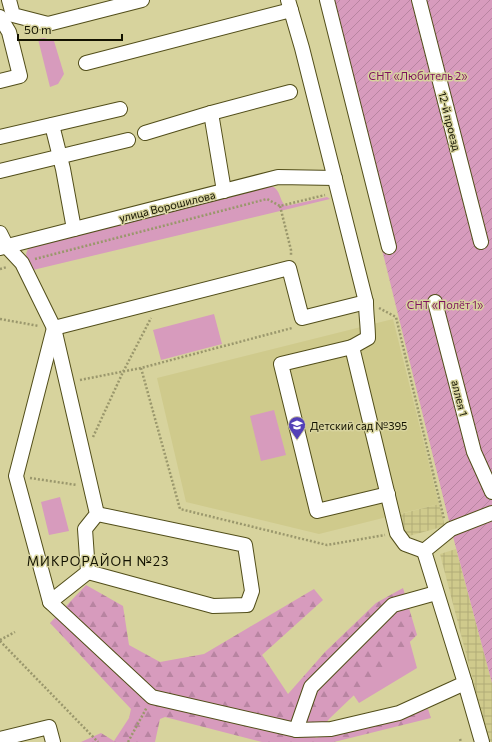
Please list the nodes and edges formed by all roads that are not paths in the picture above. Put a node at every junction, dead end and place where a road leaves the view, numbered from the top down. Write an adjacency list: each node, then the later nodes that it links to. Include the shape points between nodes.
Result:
1 (9, 0): 2 (street, via 13,15 48,24)
2 (142, 0)
3 (327, 0): 24 (street)
4 (420, 0): 22 (street, 12-й проезд)
5 (289, 5): 7 (street); 18 (street)
6 (0, 17): 8 (street, via 9,32 20,76)
7 (86, 63)
8 (0, 81)
9 (290, 92): 11 (street)
10 (120, 109): 12 (street)
11 (211, 113): 13 (street); 19 (street)
12 (52, 125): 14 (street); 16 (street)
13 (145, 133)
14 (0, 137)
15 (128, 140): 16 (street)
16 (59, 156): 17 (street); 20 (street)
17 (0, 171)
18 (335, 178): 19 (street, улица Ворошилова, via 278,177); 25 (street)
19 (224, 191): 20 (street, улица Ворошилова)
20 (74, 229): 23 (street, улица Ворошилова)
21 (0, 233): 23 (street)
22 (481, 242)
23 (3, 247): 27 (street, via 22,263)
24 (389, 247)
25 (366, 302): 27 (street, via 302,318 289,268); 28 (street, via 368,338)
26 (435, 302): 29 (street, аллея 1, via 474,452)
27 (54, 328): 31 (street); 36 (street, via 16,476)
28 (352, 347): 30 (street); 30 (street, via 281,364 286,386 317,512)
29 (492, 492)
30 (388, 494): 33 (street, via 397,533 405,544)
31 (97, 514): 34 (street, via 85,529); 34 (street, via 245,544 252,591 247,605 213,606)
32 (492, 514): 33 (street, via 447,531)
33 (424, 551): 35 (street)
34 (88, 572): 36 (street)
35 (436, 593): 37 (street); 38 (street, via 393,605 311,687)
36 (50, 602): 38 (street, via 152,697)
37 (465, 683): 38 (street, via 399,713 331,729); 41 (street)
38 (296, 730)
39 (0, 739): 40 (street, via 49,727)
40 (53, 742)
41 (482, 742)

